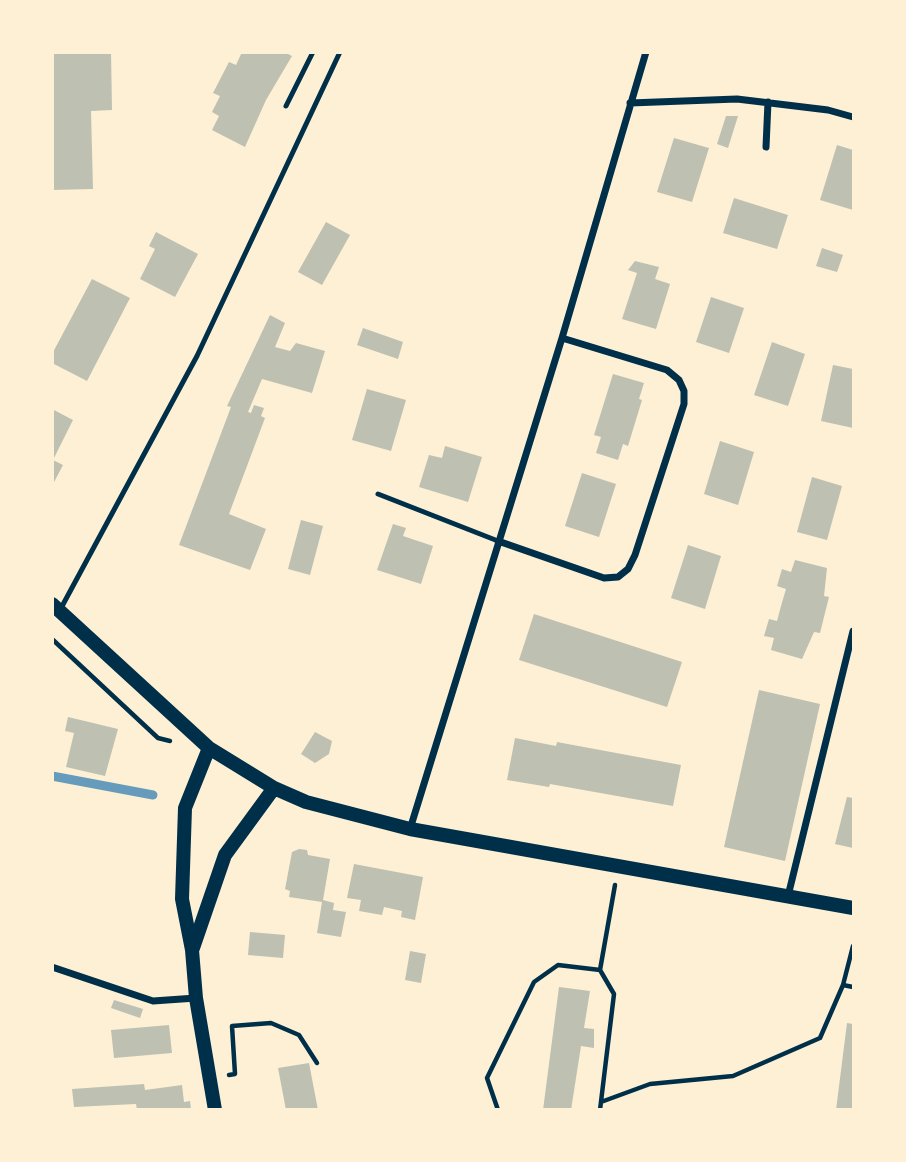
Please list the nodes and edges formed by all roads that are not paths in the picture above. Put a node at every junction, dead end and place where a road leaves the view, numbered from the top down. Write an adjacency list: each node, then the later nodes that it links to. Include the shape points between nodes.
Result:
1 (313, 52): 6 (lane)
2 (340, 52): 12 (lane, via 197,356)
3 (646, 52): 5 (street)
4 (768, 102): 5 (street); 7 (street); 8 (street)
5 (630, 103): 9 (street)
6 (286, 106)
7 (853, 117)
8 (766, 147)
9 (562, 338): 11 (street); 11 (street, via 667,370 679,380 684,404 643,530 628,569 618,577 604,578)
10 (378, 494): 11 (lane)
11 (498, 541): 16 (street)
12 (56, 607): 14 (main road)
13 (853, 631): 17 (street)
14 (209, 748): 15 (main road); 19 (main road, via 185,808 182,899)
15 (274, 788): 16 (main road, via 306,802); 19 (main road, via 225,855)
16 (410, 829): 17 (main road)
17 (788, 897): 18 (main road)
18 (853, 908)
19 (192, 950): 21 (main road)
20 (52, 967): 21 (street, via 153,1001)
21 (196, 998): 22 (main road)
22 (215, 1110)

